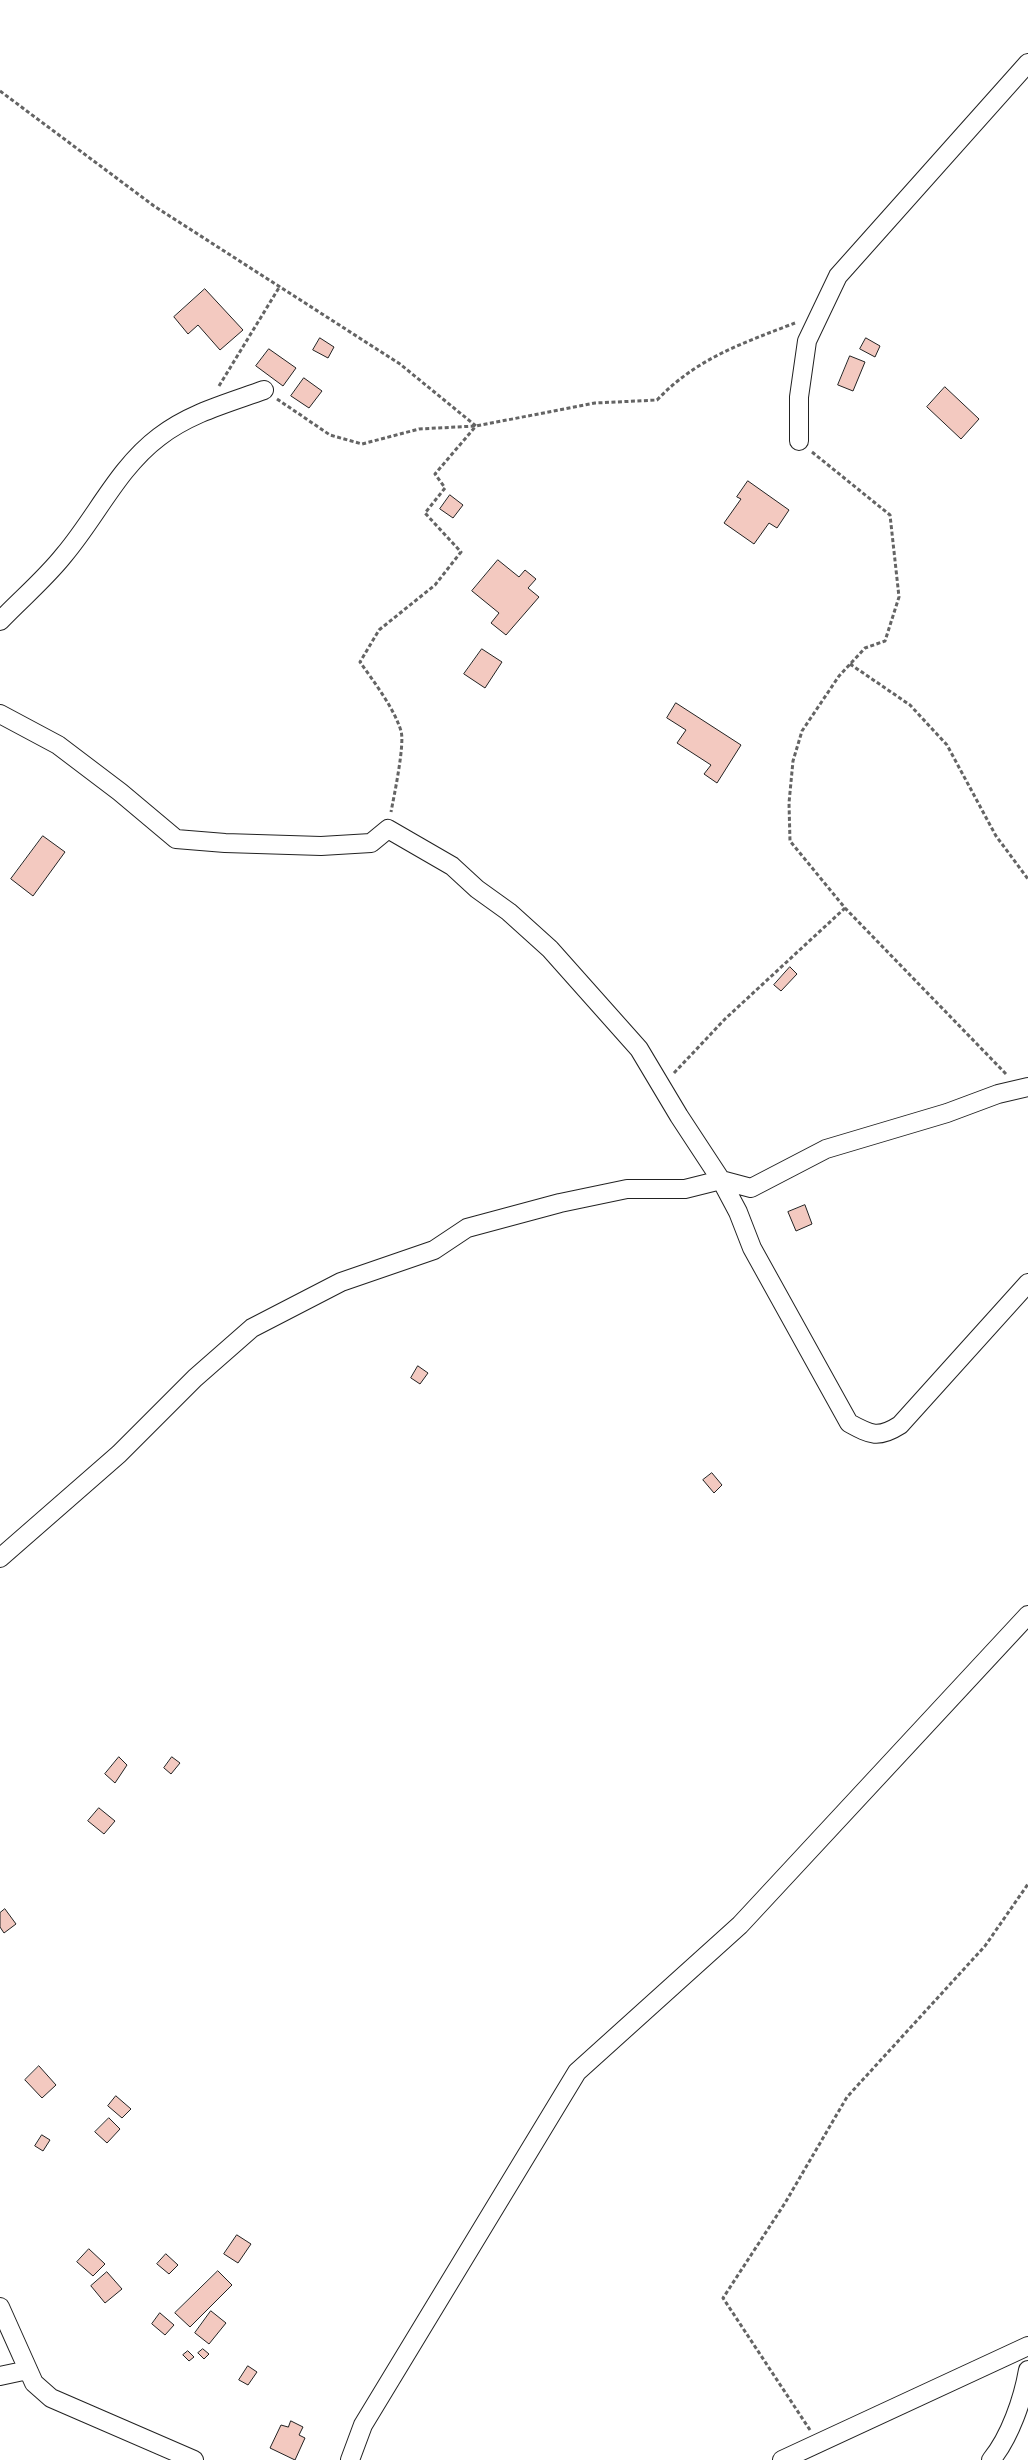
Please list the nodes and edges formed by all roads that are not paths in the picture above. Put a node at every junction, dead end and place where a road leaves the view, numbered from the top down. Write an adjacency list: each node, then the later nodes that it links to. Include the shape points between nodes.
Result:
1 (1028, 63): 3 (street, via 838,276 807,341 800,397)
2 (264, 390): 4 (street, via 205,410 143,450 123,471 64,555)
3 (799, 441)
4 (0, 621)
5 (0, 714): 7 (street, via 58,745 176,839 320,846 371,843 388,830 452,866 550,949 638,1049)
6 (1024, 1088): 7 (street, via 826,1149 751,1188)
7 (721, 1180): 8 (street, via 752,1248 849,1423 869,1434 886,1434 900,1425); 9 (street, via 685,1188 628,1189 467,1228 434,1250 341,1282 261,1323 195,1378 119,1454)
8 (1028, 1283)
9 (0, 1558)
10 (1028, 1615): 17 (street, via 740,1925 577,2072 363,2425)
11 (0, 2307): 13 (street)
12 (1028, 2346): 18 (street)
13 (28, 2370): 15 (street); 16 (street, via 34,2383 51,2398)
14 (1028, 2370): 19 (street, via 1008,2430)
15 (0, 2376)
16 (194, 2460)
17 (350, 2460)
18 (782, 2460)
19 (991, 2460)

